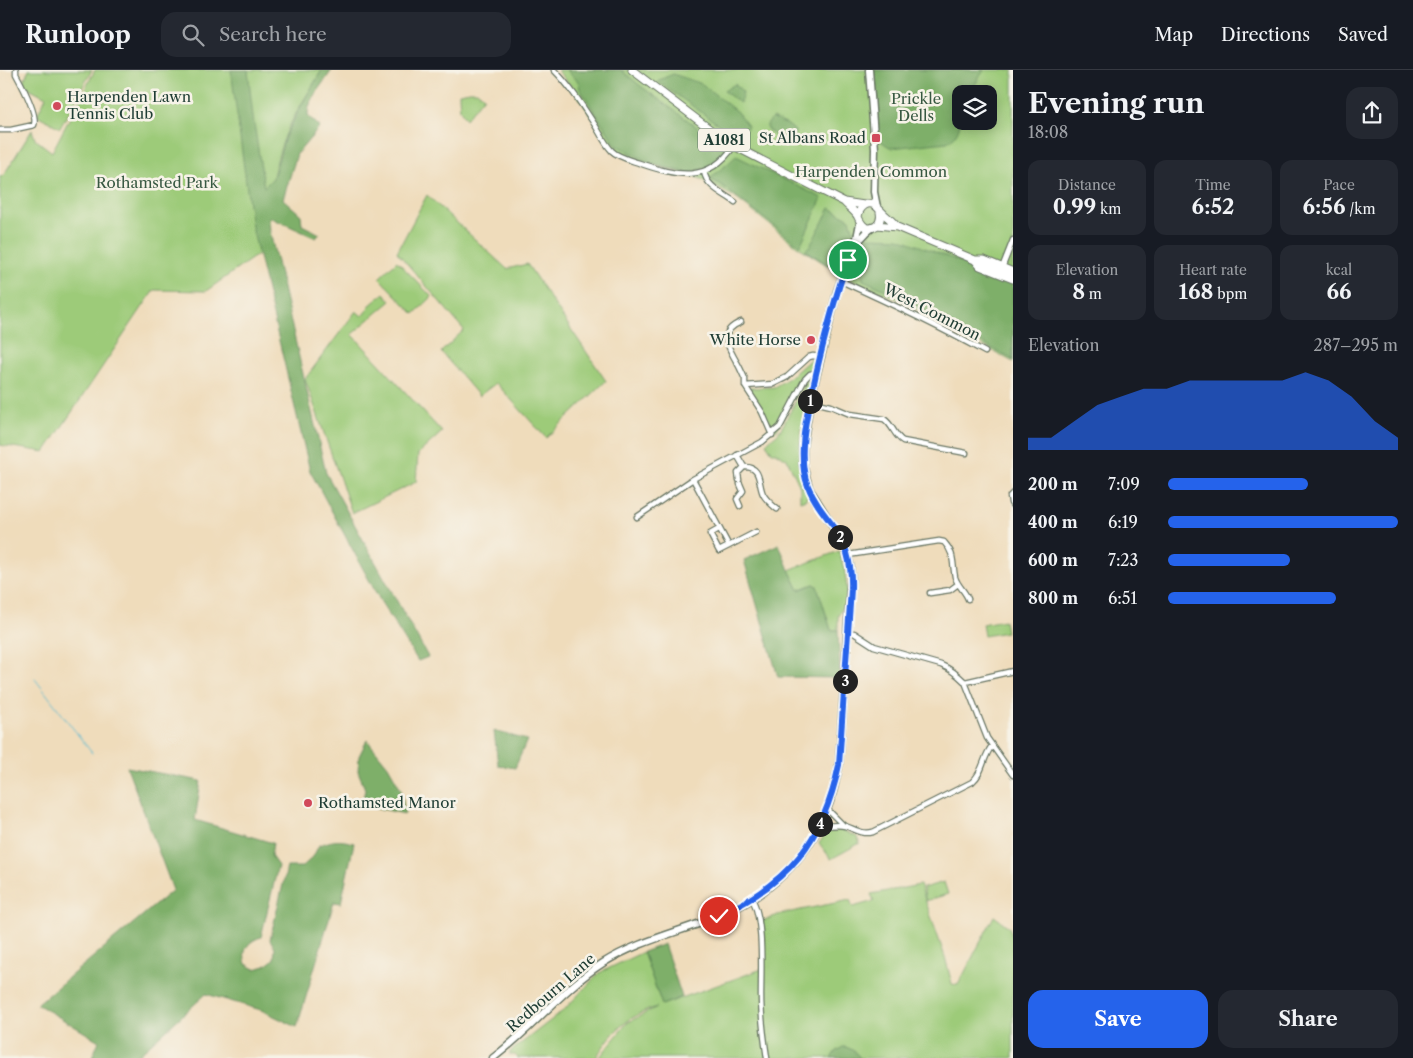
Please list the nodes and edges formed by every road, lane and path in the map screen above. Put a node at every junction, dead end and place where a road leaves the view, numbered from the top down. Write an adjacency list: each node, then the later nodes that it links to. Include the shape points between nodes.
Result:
1 (16, 70): 5 (street, via 36,121 34,125 20,129)
2 (554, 70): 7 (street, via 575,94 616,154 656,169 686,175)
3 (632, 70): 6 (main road, A1081)
4 (869, 70): 8 (main road, via 875,149)
5 (0, 130)
6 (734, 146): 7 (street, via 727,156); 10 (main road, A1081)
7 (704, 171): 9 (street, via 708,184)
8 (874, 192): 11 (main road); 12 (main road)
9 (735, 202)
10 (844, 202): 11 (main road, A1081); 13 (main road, A1081)
11 (865, 205): 12 (main road, via 872,204); 13 (main road, via 859,210)
12 (879, 209): 14 (main road, via 881,219); 15 (main road)
13 (859, 220): 14 (main road, via 866,227); 17 (main road, Redbourn Lane)
14 (875, 226): 15 (main road); 17 (main road, Redbourn Lane)
15 (897, 227): 18 (main road, via 975,260 980,266)
16 (1013, 240): 18 (street)
17 (856, 244): 21 (main road, Redbourn Lane)
18 (1001, 271): 19 (main road); 20 (main road)
19 (1013, 272)
20 (1013, 279)
21 (841, 282): 23 (street, West Common); 24 (main road, Redbourn Lane)
22 (741, 322): 26 (street, via 731,328 727,343)
23 (985, 352)
24 (820, 357): 25 (main road, Redbourn Lane); 26 (street, via 809,357 787,377 773,384)
25 (816, 374): 27 (main road, Redbourn Lane); 28 (street, via 805,379 780,427)
26 (745, 386): 28 (street)
27 (810, 401): 29 (street, via 850,414 884,419 903,441); 41 (main road, Redbourn Lane, via 803,445 806,479)
28 (772, 435): 30 (street)
29 (966, 454)
30 (737, 456): 31 (street); 32 (street)
31 (744, 467): 34 (street, via 738,472 743,492 736,499); 36 (street, via 756,472 764,495)
32 (693, 479): 37 (street); 38 (street)
33 (1013, 493): 35 (street, via 1010,499)
34 (740, 506)
35 (1013, 506)
36 (778, 509)
37 (637, 517)
38 (720, 528): 40 (street); 40 (street, via 710,534 719,551)
39 (756, 532): 40 (street)
40 (729, 546)
41 (848, 555): 42 (street, via 941,541 953,557); 45 (main road, Redbourn Lane, via 851,577)
42 (958, 584): 43 (street, via 950,590); 44 (street)
43 (930, 593)
44 (968, 599)
45 (848, 633): 47 (street, via 874,646 948,668); 50 (main road, Redbourn Lane, via 839,765)
46 (1013, 671): 47 (street)
47 (965, 682): 48 (street)
48 (992, 746): 49 (street); 51 (street, via 979,775 972,782 873,832 863,833)
49 (1013, 775)
50 (827, 809): 51 (street); 52 (main road, Redbourn Lane)
51 (843, 825): 52 (street)
52 (819, 826): 53 (main road, Redbourn Lane, via 784,874)
53 (752, 899): 54 (main road, Redbourn Lane, via 719,916 639,945 602,964); 55 (street, via 759,923)
54 (493, 1058)
55 (767, 1058)

